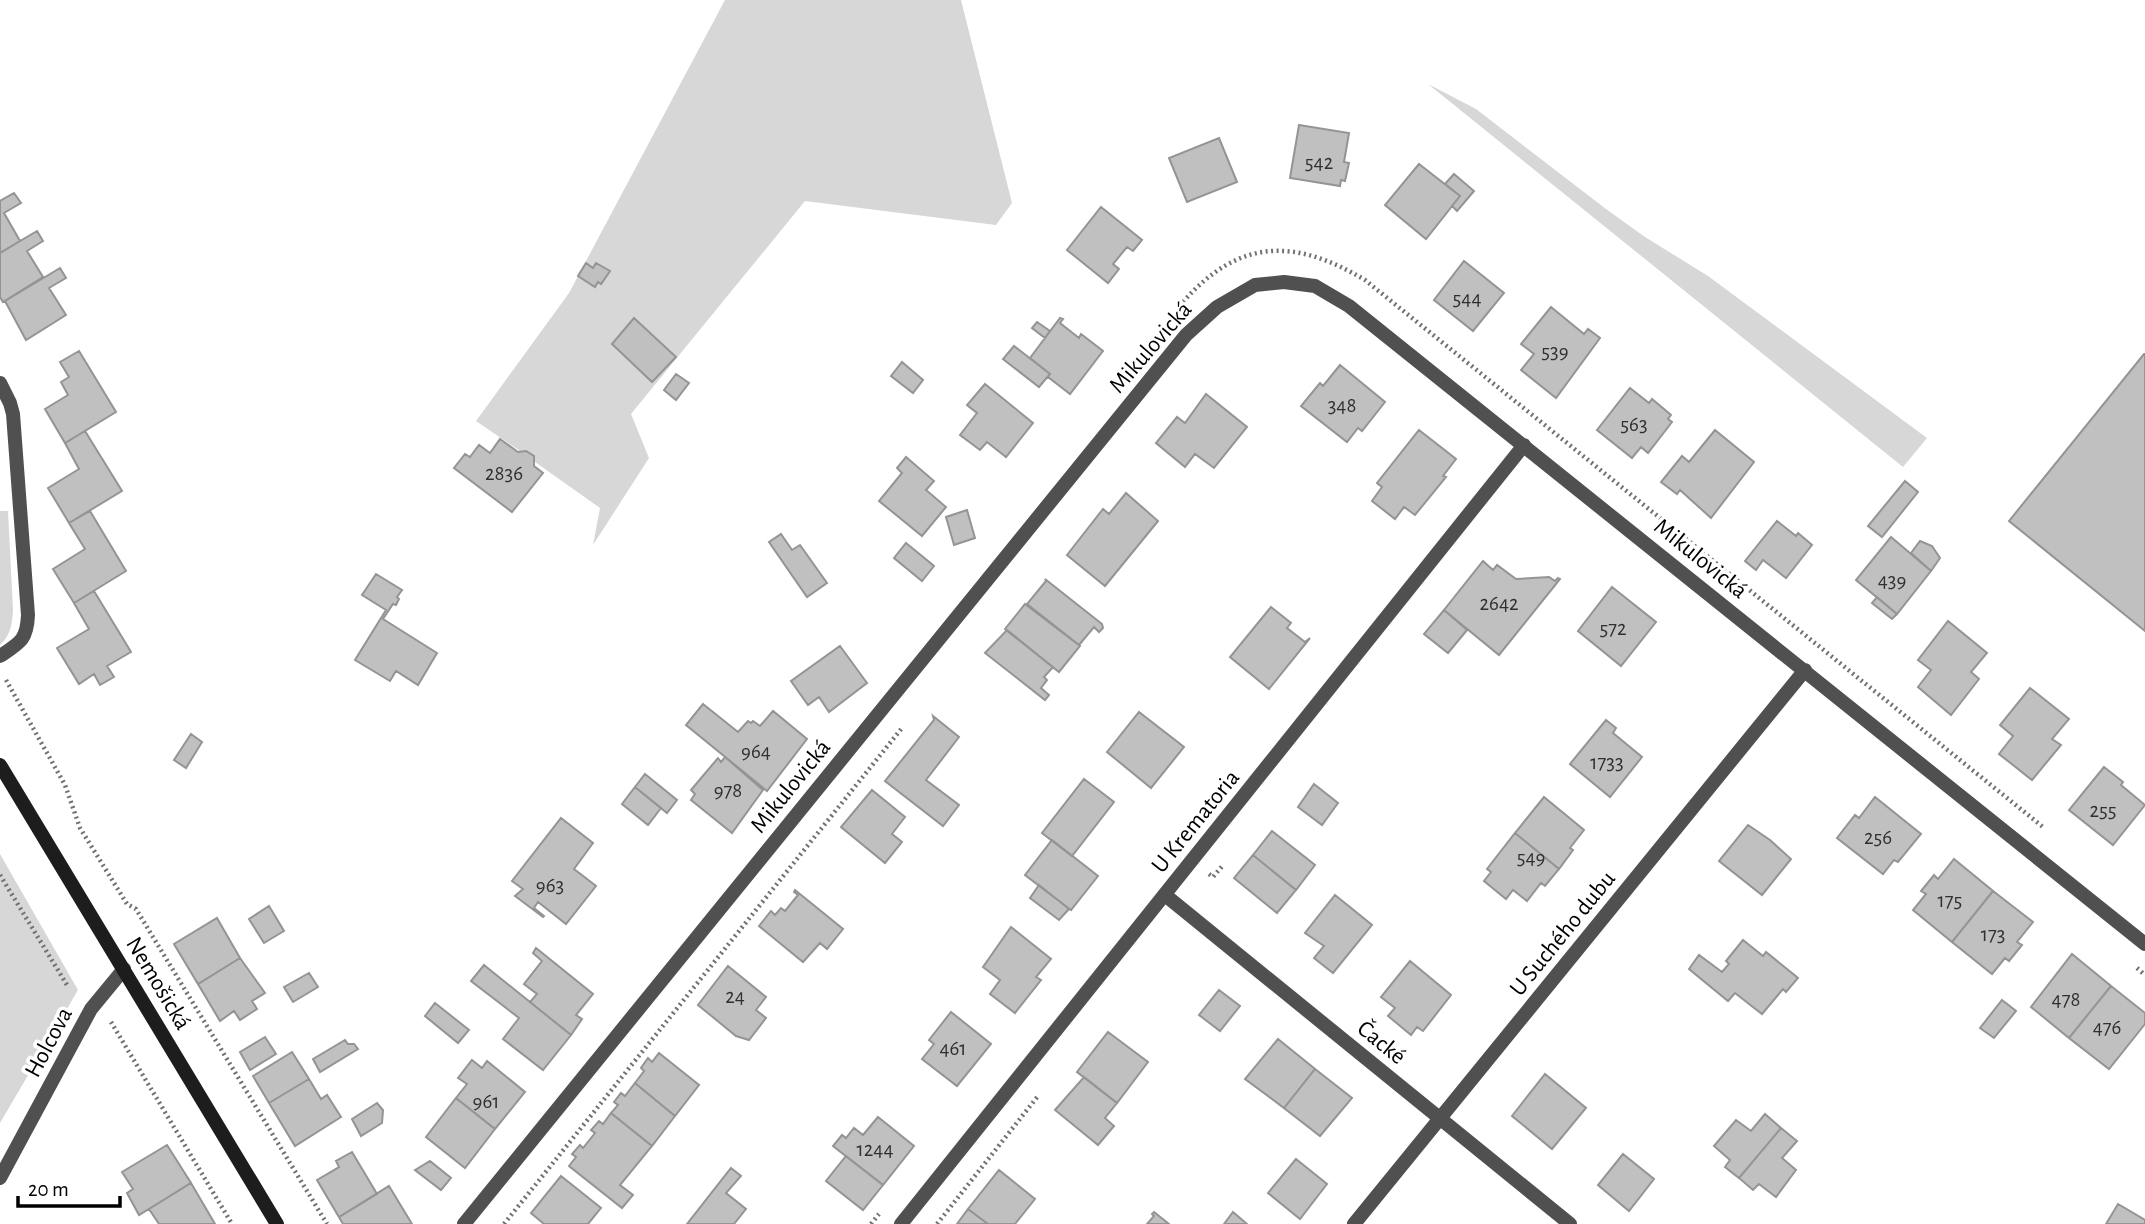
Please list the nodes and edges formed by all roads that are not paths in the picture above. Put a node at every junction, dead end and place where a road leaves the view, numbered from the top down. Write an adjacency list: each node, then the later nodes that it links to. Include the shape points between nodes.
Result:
1 (0, 383): 3 (street, via 13,414 28,615 27,634)
2 (1524, 445): 4 (street, Mikulovická); 6 (street, U Krematoria); 12 (street, Mikulovická, via 1349,306 1315,286 1255,285 1217,307 1186,335)
3 (0, 656)
4 (1805, 670): 7 (street, Mikulovická); 9 (street, U Suchého dubu)
5 (0, 765): 8 (street, Nemošická)
6 (1165, 895): 9 (street, Čacké); 13 (street, U Krematoria)
7 (2145, 944)
8 (124, 969): 10 (street, Holcova, via 97,1001); 11 (street, Nemošická)
9 (1440, 1118): 14 (street, U Suchého dubu); 15 (street, Čacké)
10 (0, 1178)
11 (278, 1224)
12 (464, 1224)
13 (901, 1224)
14 (1354, 1224)
15 (1570, 1224)

